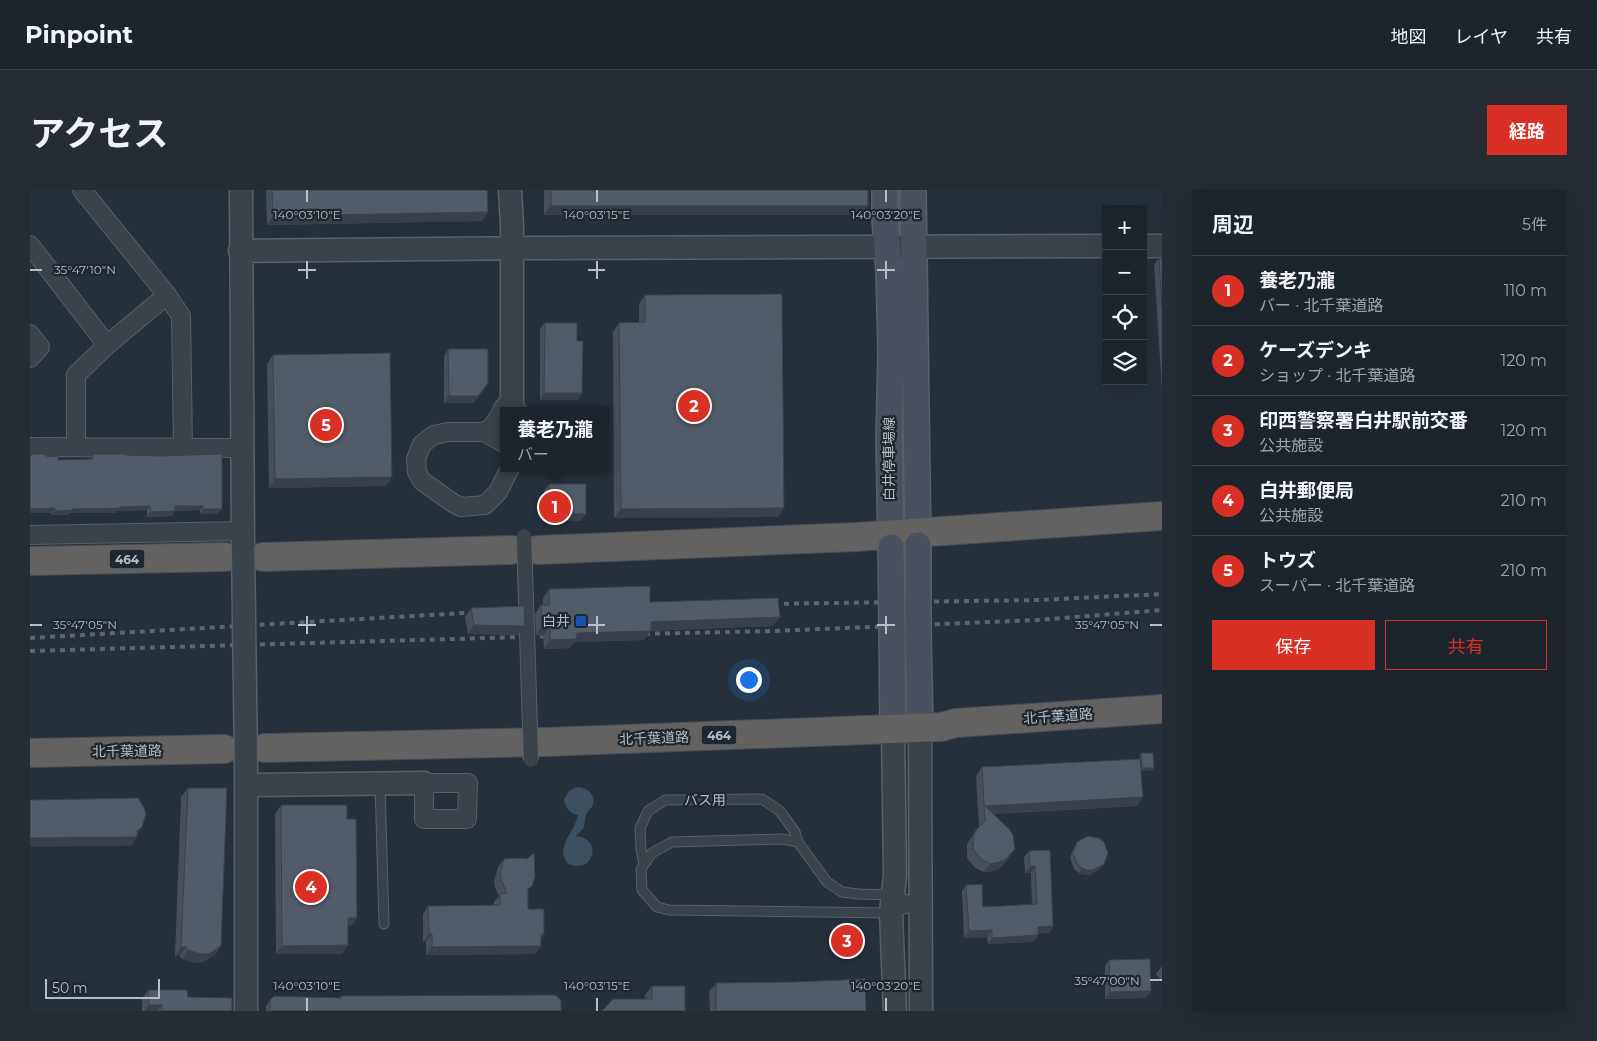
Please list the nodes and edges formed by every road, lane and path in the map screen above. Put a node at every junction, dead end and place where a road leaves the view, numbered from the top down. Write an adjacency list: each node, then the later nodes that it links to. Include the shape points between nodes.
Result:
1 (82, 190): 14 (street)
2 (241, 190): 13 (street)
3 (510, 190): 12 (street)
4 (885, 190): 10 (main road, 白井停車場線)
5 (913, 190): 11 (main road, 白井停車場線)
6 (30, 245): 16 (street)
7 (1102, 246): 11 (street)
8 (1147, 246): 9 (street)
9 (1162, 246)
10 (888, 247): 11 (street); 12 (street); 30 (main road, 白井停車場線)
11 (914, 247): 29 (main road, 白井停車場線)
12 (512, 248): 13 (street); 18 (street)
13 (240, 251): 25 (street)
14 (167, 295): 16 (street); 24 (street, via 181,316)
15 (30, 334): 17 (street, via 40,347)
16 (107, 345): 22 (street, via 76,375)
17 (30, 358)
18 (514, 405)
19 (500, 415): 20 (street)
20 (484, 432): 21 (street); 26 (street, via 448,432 434,435 422,444 416,459 422,481 461,507 486,505 498,492)
21 (500, 441)
22 (76, 446): 23 (street); 24 (street)
23 (30, 447)
24 (183, 448): 25 (street)
25 (242, 448): 32 (street)
26 (508, 472)
27 (1162, 516): 29 (highway, 464)
28 (30, 535): 32 (street)
29 (918, 539): 30 (highway, 464); 35 (main road, 白井停車場線, bridge)
30 (891, 541): 31 (highway, 464); 36 (main road, 白井停車場線, bridge)
31 (524, 545): 32 (highway, 464); 39 (street, bridge)
32 (243, 548): 33 (highway, 464); 38 (street, bridge)
33 (30, 561)
34 (1162, 709): 35 (highway, 北千葉道路 / 464, via 956,723 941,727)
35 (920, 722): 36 (highway, 北千葉道路 / 464); 46 (street)
36 (893, 724): 38 (highway, 北千葉道路 / 464); 45 (street)
37 (30, 753): 38 (highway, 北千葉道路 / 464)
38 (245, 753): 42 (street)
39 (531, 760)
40 (424, 783): 41 (street)
41 (380, 784): 42 (street); 47 (lane)
42 (246, 785): 48 (street)
43 (798, 842): 44 (lane, via 782,839 672,842 652,853); 44 (lane, バス用, via 795,832 780,812 762,799 665,800 648,811 640,828); 45 (lane, バス用, via 828,882 842,892)
44 (644, 864): 45 (lane, バス用, via 641,869 642,890 657,907 669,910)
45 (892, 904): 46 (lane); 46 (lane); 49 (street)
46 (920, 904): 50 (street)
47 (384, 924)
48 (246, 1011)
49 (895, 1011)
50 (921, 1011)

